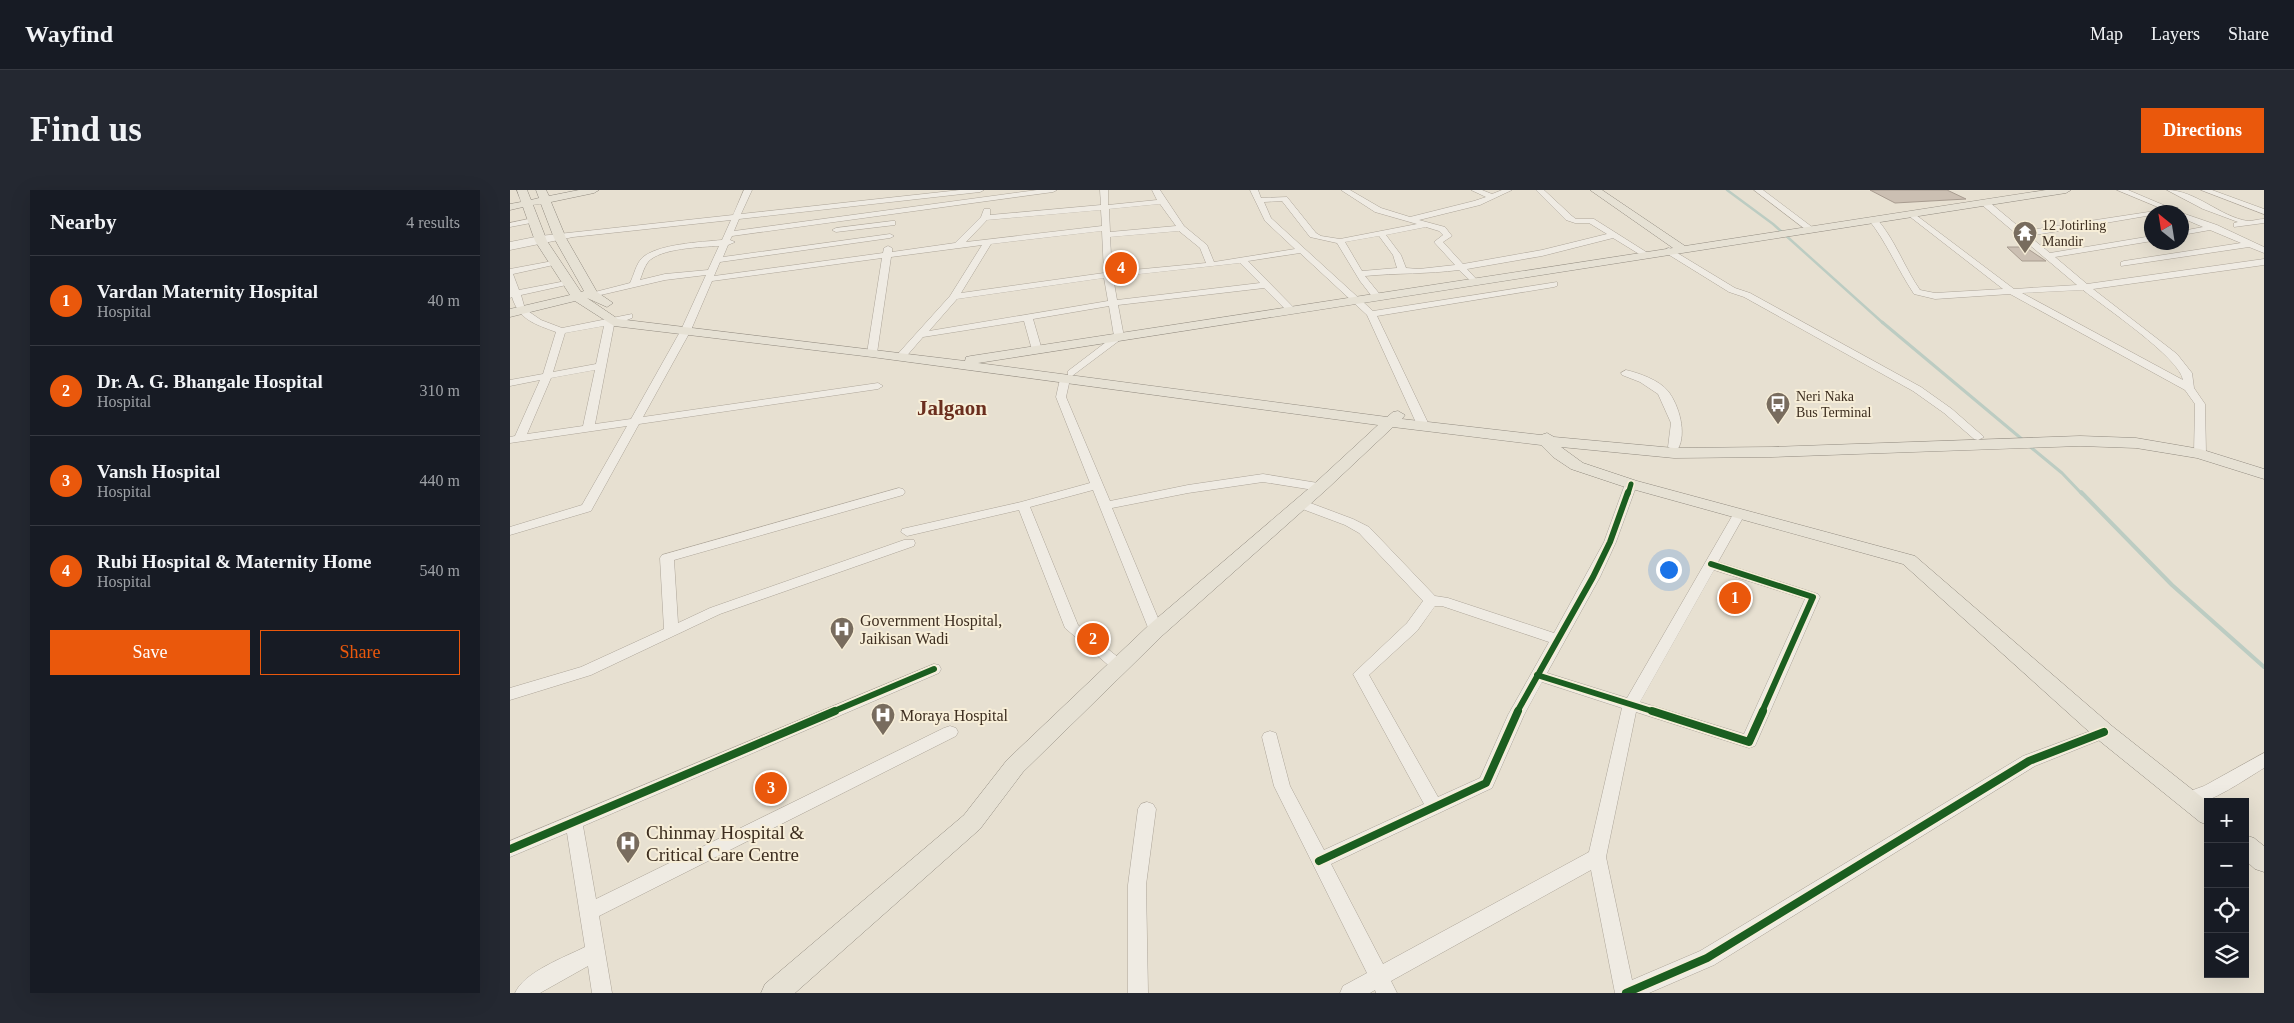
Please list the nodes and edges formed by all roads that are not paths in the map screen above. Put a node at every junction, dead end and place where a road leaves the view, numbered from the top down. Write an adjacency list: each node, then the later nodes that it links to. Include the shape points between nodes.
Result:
1 (522, 190): 25 (main road)
2 (580, 190): 21 (main road)
3 (594, 190): 21 (main road)
4 (748, 190): 35 (street)
5 (980, 190): 20 (street)
6 (1053, 190): 23 (street)
7 (1104, 190): 30 (street)
8 (1156, 190): 26 (street)
9 (1254, 190): 24 (street)
10 (1345, 190): 38 (street, via 1378,210)
11 (1475, 190): 22 (street)
12 (1508, 190): 22 (street)
13 (1540, 190): 56 (street, via 1569,218 1591,221)
14 (1595, 190): 67 (main road)
15 (1758, 190): 48 (street)
16 (2066, 190): 27 (main road)
17 (2121, 190): 29 (street)
18 (2171, 190): 43 (street, via 2206,208)
19 (2205, 190): 32 (street)
20 (897, 194): 31 (street); 35 (street)
21 (544, 195): 25 (main road); 57 (main road)
22 (1493, 197): 38 (street)
23 (992, 199): 31 (street); 36 (street)
24 (1259, 200): 61 (street, via 1284,199 1314,235); 68 (street, via 1268,219)
25 (526, 202): 28 (main road); 39 (main road)
26 (1162, 202): 30 (street); 46 (street)
27 (1985, 203): 33 (main road); 53 (street)
28 (510, 205)
29 (2158, 205)
30 (1106, 207): 36 (street); 50 (street)
31 (894, 212): 42 (street); 52 (street)
32 (2264, 212)
33 (1912, 214): 40 (main road); 94 (street)
34 (2144, 214): 53 (street)
35 (735, 218): 52 (street); 57 (street)
36 (985, 218): 65 (street)
37 (2189, 218): 47 (street)
38 (1411, 219): 44 (street)
39 (533, 220): 45 (street); 60 (main road)
40 (1873, 220): 48 (main road); 94 (street, via 1883,230 1901,268 1918,292 1935,296)
41 (2264, 221): 43 (street)
42 (892, 223): 49 (street); 58 (street)
43 (2247, 223): 47 (street)
44 (1426, 224): 55 (street); 80 (street, via 1442,229 1448,235 1438,242)
45 (510, 225)
46 (1182, 228): 50 (street); 79 (street, via 1204,247)
47 (2213, 228): 51 (street); 64 (street)
48 (1812, 230): 67 (main road)
49 (824, 231)
50 (1107, 232): 62 (street); 84 (street)
51 (2189, 232)
52 (728, 234): 63 (street)
53 (2023, 234): 73 (street)
54 (788, 235): 63 (street)
55 (1382, 235): 61 (street); 81 (street, via 1397,255)
56 (1614, 235): 72 (street); 80 (street, via 1542,253)
57 (564, 236): 60 (street); 96 (main road)
58 (890, 236): 71 (street); 74 (street)
59 (2144, 239): 73 (street)
60 (540, 240): 66 (street); 76 (main road)
61 (1340, 241): 86 (street)
62 (988, 242): 65 (street); 98 (street)
63 (724, 243): 74 (street); 89 (street, via 652,255 644,260)
64 (2250, 244): 69 (street); 78 (street)
65 (958, 245): 71 (street)
66 (510, 246)
67 (1682, 249): 70 (main road)
68 (1302, 250): 75 (street); 92 (street)
69 (2264, 250)
70 (1669, 251): 72 (main road); 129 (street, via 1732,290 1747,295 1917,389)
71 (887, 254): 83 (street); 112 (street)
72 (1647, 255): 88 (main road)
73 (2048, 256): 93 (street)
74 (717, 260): 83 (street)
75 (1242, 260): 79 (street); 91 (street)
76 (554, 262): 82 (street); 87 (main road)
77 (2264, 262): 93 (street)
78 (2124, 264)
79 (1211, 265): 84 (street)
80 (1462, 267): 81 (street, via 1419,272); 88 (street)
81 (1402, 270): 86 (street)
82 (510, 272)
83 (710, 275): 89 (street); 108 (street)
84 (1108, 275): 98 (street); 101 (street)
85 (510, 276): 95 (street)
86 (1362, 278): 92 (street); 99 (street)
87 (568, 282): 95 (street); 97 (main road)
88 (1475, 282): 99 (main road)
89 (634, 283): 96 (street)
90 (1554, 284): 104 (street)
91 (1266, 285): 101 (street); 103 (street)
92 (1339, 285): 100 (street)
93 (2085, 287): 94 (street); 123 (street, via 2173,356 2187,372)
94 (2011, 291): 123 (street)
95 (513, 294): 102 (street)
96 (592, 294): 97 (main road); 105 (main road)
97 (578, 297): 102 (main road); 107 (main road)
98 (954, 297): 110 (street)
99 (1377, 297): 100 (main road)
100 (1356, 301): 103 (main road); 104 (street)
101 (1113, 303): 106 (street); 111 (street)
102 (515, 311): 109 (street)
103 (1292, 311): 111 (main road)
104 (1371, 314): 126 (street)
105 (630, 316): 107 (street); 108 (main road)
106 (1028, 317): 110 (street); 113 (street)
107 (612, 322): 108 (main road); 109 (street); 117 (street)
108 (688, 326): 112 (main road); 125 (street)
109 (561, 331): 119 (street)
110 (920, 335): 114 (street)
111 (1119, 337): 113 (main road); 120 (street)
112 (872, 350): 114 (main road)
113 (1036, 350): 115 (main road)
114 (902, 354): 115 (main road); 116 (main road)
115 (971, 360): 116 (main road); 120 (main road)
116 (949, 364): 120 (main road)
117 (600, 366): 119 (street); 127 (street)
118 (1626, 373): 133 (street, via 1663,392 1677,423)
119 (547, 376): 121 (street); 130 (street)
120 (1068, 376): 124 (main road); 139 (street, via 1061,397)
121 (510, 383)
122 (878, 386): 125 (street)
123 (2190, 388): 135 (street, via 2200,404)
124 (1396, 418): 126 (main road); 140 (main road)
125 (635, 422): 127 (street); 146 (street, via 587,508)
126 (1422, 422): 128 (main road)
127 (588, 428): 130 (street)
128 (1547, 437): 133 (main road); 134 (main road, via 1674,454); 138 (main road, via 1560,454 1577,466)
129 (1978, 437): 131 (main road); 132 (main road)
130 (515, 439)
131 (2016, 439): 132 (main road); 135 (main road, via 2136,443)
132 (1875, 445): 134 (main road)
133 (1674, 447): 134 (main road)
134 (1770, 449)
135 (2201, 451): 136 (main road); 137 (main road)
136 (2264, 467)
137 (2264, 474)
138 (1631, 484): 145 (main road); 151 (street, via 1610,542)
139 (1096, 485): 143 (street); 144 (street)
140 (1320, 487): 142 (main road); 144 (street, via 1262,478)
141 (899, 492): 150 (street, via 667,558)
142 (1301, 504): 148 (street, via 1364,530); 149 (main road)
143 (1023, 505): 150 (street, via 908,537 715,611); 152 (street, via 1072,628)
144 (1105, 506): 149 (street)
145 (1739, 514): 147 (street); 158 (main road, via 1909,560)
146 (510, 531)
147 (1711, 564): 156 (street); 156 (street, via 1813,597 1749,742)
148 (1431, 601): 151 (street, via 1443,601); 162 (street, via 1412,627 1361,674)
149 (1156, 630): 152 (main road)
150 (671, 633): 155 (street, via 586,671)
151 (1558, 640): 154 (street)
152 (1118, 666): 176 (main road, via 1015,766 972,822)
153 (934, 669): 165 (street)
154 (1538, 675): 156 (street); 162 (street, via 1486,782)
155 (510, 694)
156 (1630, 706): 168 (street)
157 (950, 732): 171 (street)
158 (2104, 732): 161 (main road); 179 (street, via 2029,761 1707,958)
159 (1270, 737): 170 (street, via 1282,786)
160 (2264, 760): 161 (street, via 2210,791)
161 (2188, 799): 164 (main road)
162 (1435, 807): 170 (street)
163 (1147, 809): 177 (street, via 1138,885)
164 (2204, 812)
165 (574, 822): 166 (street); 171 (street)
166 (510, 849)
167 (2249, 849): 169 (main road)
168 (1597, 857): 173 (street); 179 (street)
169 (2264, 860)
170 (1319, 861): 173 (street)
171 (588, 912): 172 (street)
172 (595, 952): 174 (street, via 538,982); 175 (street)
173 (1384, 985): 178 (street)
174 (525, 993)
175 (602, 993)
176 (775, 993)
177 (1138, 993)
178 (1350, 993)
179 (1626, 993)

